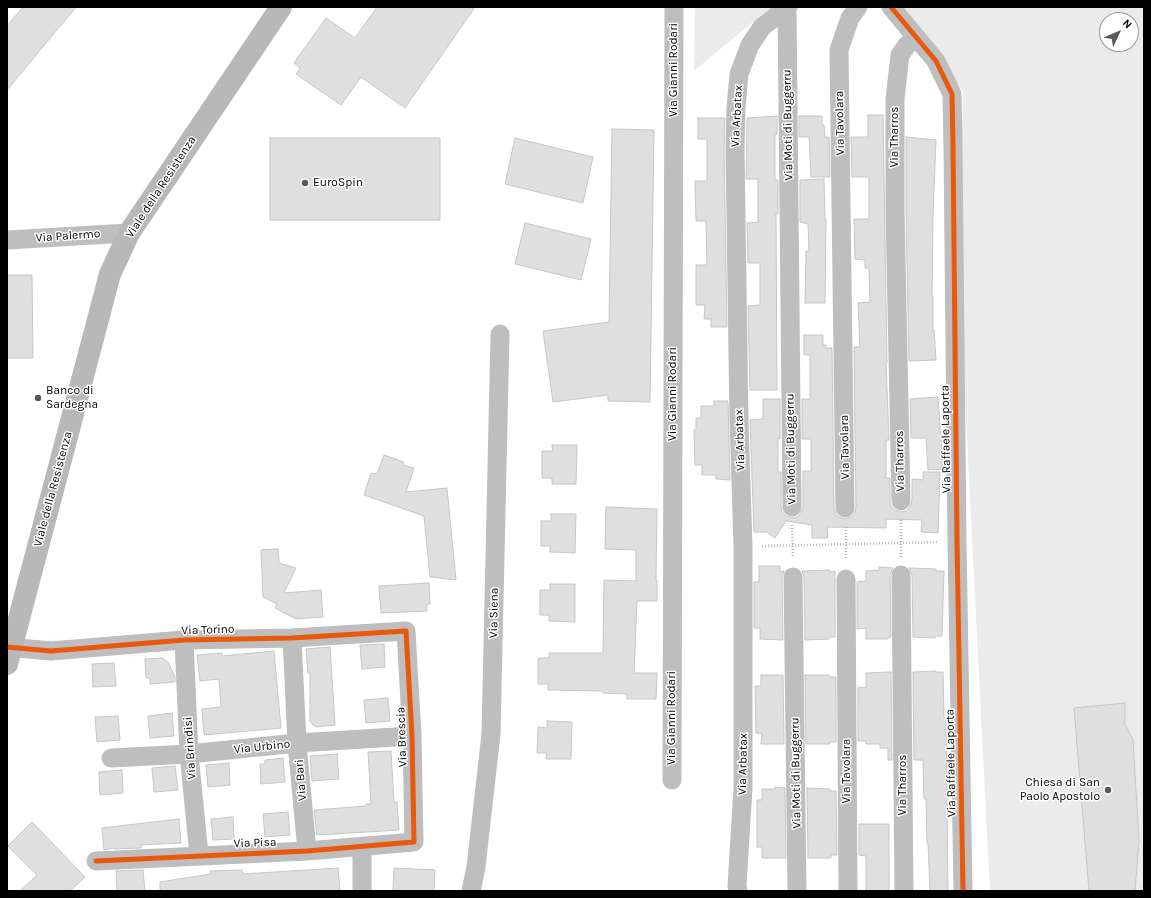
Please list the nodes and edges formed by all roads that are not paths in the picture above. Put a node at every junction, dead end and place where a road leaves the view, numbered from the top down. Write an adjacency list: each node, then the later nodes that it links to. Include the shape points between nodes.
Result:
1 (281, 7): 7 (main road, Viale della Resistenza)
2 (674, 7): 24 (street, Via Gianni Rodari)
3 (788, 7): 11 (street, Via Moti di Buggerru); 32 (street, Via Arbatax, via 762,28 750,45 739,74 736,108 743,547 743,788)
4 (858, 7): 12 (street, Via Tavolara, via 850,18 839,50)
5 (891, 7): 6 (street, Via Raffaele Laporta)
6 (917, 38): 10 (street, Via Tharros, via 907,44 900,55 895,99); 36 (street, Via Raffaele Laporta, via 936,61 952,94)
7 (129, 232): 8 (street, Via Palermo); 19 (main road, Viale della Resistenza, via 110,274)
8 (7, 240)
9 (500, 334): 31 (street, Via Siena, via 491,734)
10 (901, 501)
11 (792, 507)
12 (845, 508)
13 (901, 575): 35 (street, Via Tharros)
14 (793, 577): 33 (street, Via Moti di Buggerru)
15 (846, 579): 34 (street, Via Tavolara)
16 (406, 631): 17 (street, Via Torino); 20 (street, Via Brescia)
17 (292, 638): 18 (street, Via Torino); 21 (street, Via Bari)
18 (184, 640): 19 (street, Via Torino, via 51,652); 22 (street, Via Brindisi)
19 (9, 653)
20 (412, 736): 21 (street, Via Urbino); 25 (street, Via Brescia)
21 (297, 743): 22 (street, Via Urbino); 27 (street, Via Bari)
22 (189, 754): 23 (street, Via Urbino); 28 (street, Via Brindisi)
23 (111, 758)
24 (672, 780)
25 (414, 842): 26 (street, Via Pisa)
26 (362, 846): 27 (street, Via Pisa); 30 (street)
27 (307, 850): 28 (street, Via Pisa)
28 (200, 855): 29 (street, Via Pisa)
29 (96, 861)
30 (362, 891)
31 (471, 891)
32 (738, 891)
33 (797, 891)
34 (848, 891)
35 (904, 891)
36 (962, 891)

